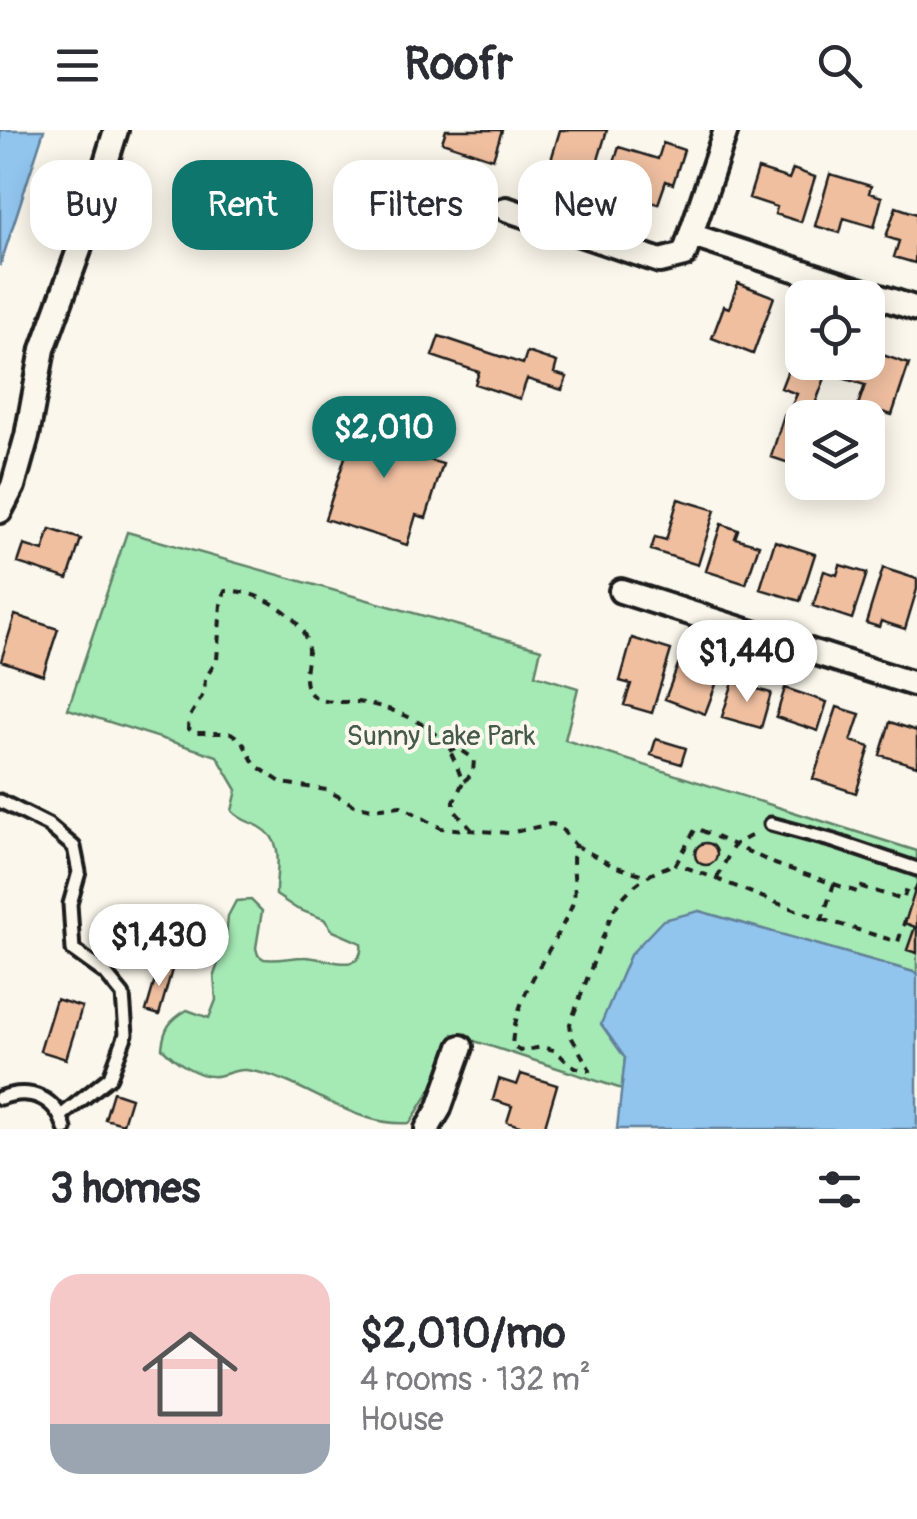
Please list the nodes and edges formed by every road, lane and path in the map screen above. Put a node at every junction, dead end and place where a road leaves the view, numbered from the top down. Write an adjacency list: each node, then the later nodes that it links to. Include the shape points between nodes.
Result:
1 (116, 130): 6 (street, via 43,349 27,436)
2 (726, 130): 4 (street)
3 (506, 210): 4 (street, via 660,261 684,255)
4 (693, 236): 5 (street)
5 (917, 309)
6 (0, 511)
7 (621, 591): 8 (street)
8 (917, 685)
9 (449, 751): 10 (path); 10 (path, via 462,748 474,759 473,773); 13 (path, via 434,733 397,713 314,696 305,674 308,648 296,622 259,598 225,591 216,660 189,718 193,733 231,733 255,765 282,782 327,790 354,806 402,806 441,828)
10 (463, 782): 13 (path, via 454,810)
11 (0, 801): 26 (lane, via 74,847 79,872 70,904 73,950 123,995 126,1034 110,1077)
12 (771, 824): 15 (path); 17 (lane)
13 (472, 830): 14 (path, via 552,824)
14 (575, 845): 18 (path); 18 (path, via 573,904 524,993 512,1035 520,1051 542,1047 590,1070 570,1024 612,913)
15 (734, 845): 16 (path, via 696,828); 19 (path); 20 (path)
16 (676, 864): 18 (path); 19 (path)
17 (917, 869)
18 (648, 876)
19 (717, 878): 23 (path)
20 (834, 884): 21 (path, via 904,900 907,888); 23 (path)
21 (915, 891)
22 (907, 914): 23 (path, via 898,942)
23 (822, 918)
24 (461, 1047): 27 (street)
25 (0, 1098): 26 (lane, via 35,1094)
26 (63, 1122)
27 (427, 1129)

